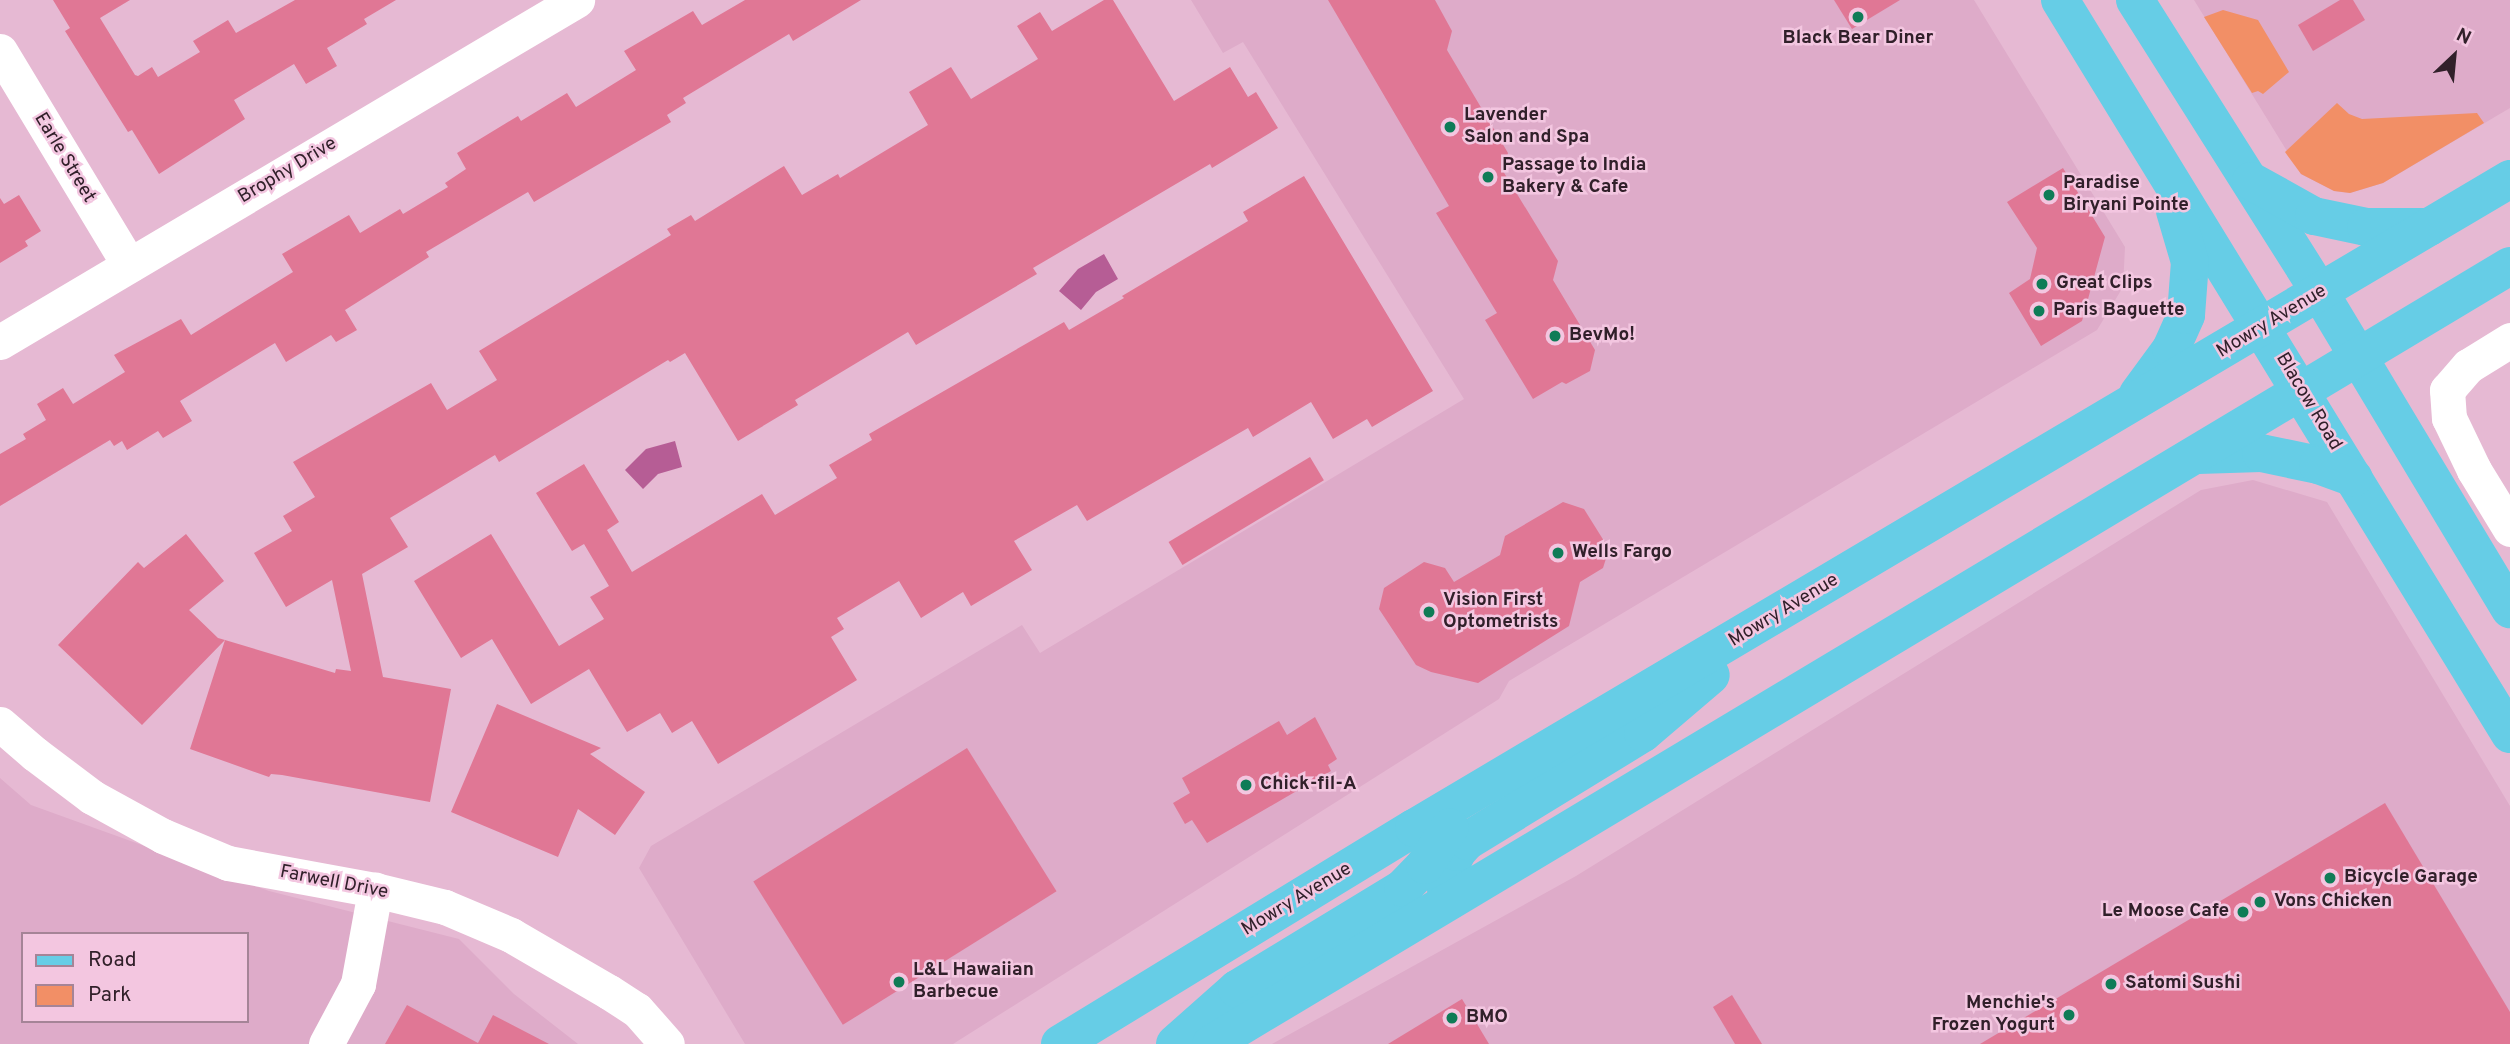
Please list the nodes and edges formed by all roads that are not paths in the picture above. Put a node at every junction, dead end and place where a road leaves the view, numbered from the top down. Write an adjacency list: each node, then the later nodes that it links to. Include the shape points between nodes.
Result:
1 (577, 0): 9 (street, Brophy Drive)
2 (2060, 0): 5 (main road, Blacow Road)
3 (2135, 0): 7 (main road)
4 (0, 51): 9 (street, Earle Street)
5 (2146, 141): 12 (main road, Blacow Road); 17 (main road, via 2175,211 2190,262 2190,290 2186,315 2171,349)
6 (2510, 179): 8 (main road, Mowry Avenue)
7 (2249, 180): 8 (main road, via 2314,216 2366,228); 11 (main road)
8 (2431, 227): 11 (main road, Mowry Avenue)
9 (129, 265): 14 (street, Brophy Drive)
10 (2510, 265): 15 (main road)
11 (2320, 293): 12 (main road, Mowry Avenue); 15 (main road)
12 (2263, 328): 16 (main road, Blacow Road); 17 (main road, Mowry Avenue)
13 (2510, 340): 20 (street, via 2468,366 2447,390 2449,418)
14 (0, 342)
15 (2359, 357): 16 (main road); 22 (main road)
16 (2301, 391): 18 (main road); 19 (main road, Blacow Road)
17 (2127, 408): 21 (main road, Mowry Avenue)
18 (2195, 455): 19 (main road, via 2261,453); 27 (main road)
19 (2354, 478): 24 (main road, Blacow Road)
20 (2510, 529)
21 (1787, 609): 25 (main road, Mowry Avenue); 27 (main road, via 1643,733 1467,841 1448,872)
22 (2510, 609)
23 (0, 723): 26 (street, Farwell Drive, via 92,797 163,836 228,863)
24 (2510, 734)
25 (1445, 810): 30 (main road, Mowry Avenue); 31 (main road, via 1450,826 1443,842 1403,888 1237,989)
26 (375, 890): 28 (street, via 358,984); 29 (street, Farwell Drive, via 445,907 511,935 637,1010)
27 (1449, 901): 32 (main road)
28 (326, 1044)
29 (667, 1044)
30 (1060, 1044)
31 (1175, 1044)
32 (1211, 1044)

